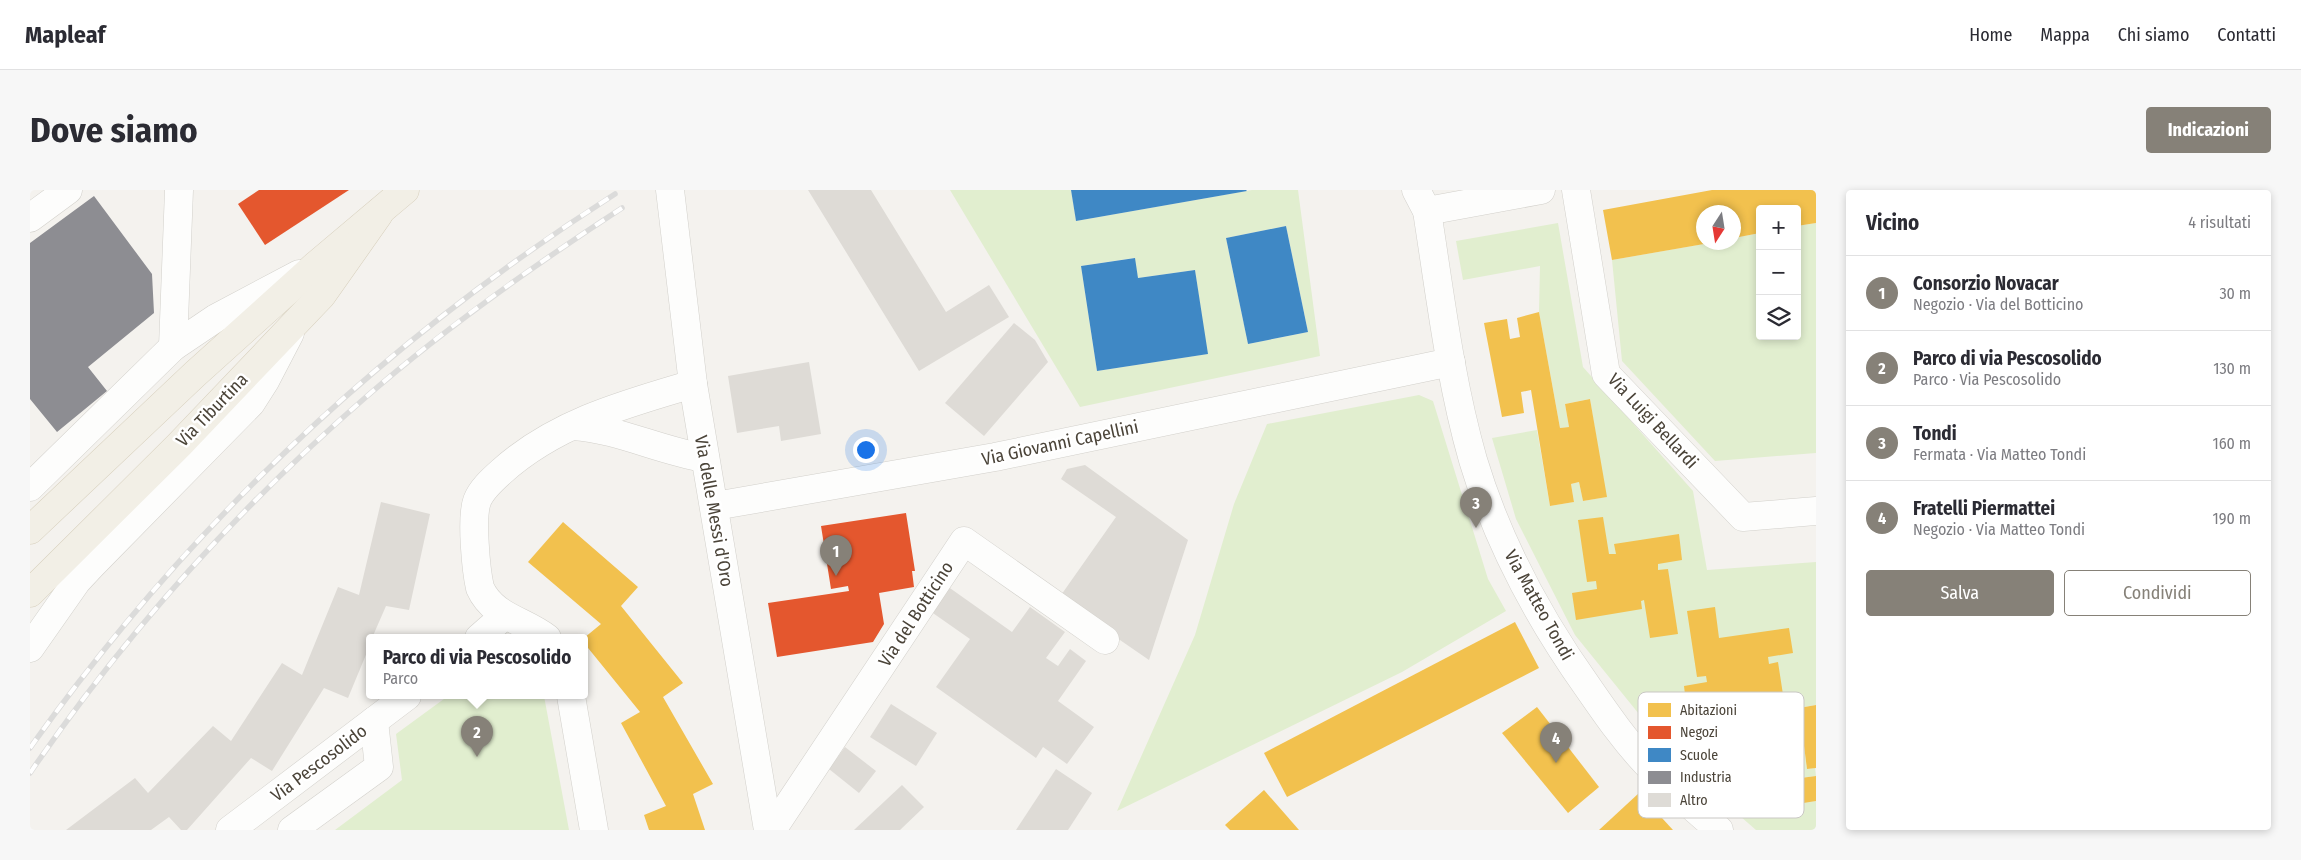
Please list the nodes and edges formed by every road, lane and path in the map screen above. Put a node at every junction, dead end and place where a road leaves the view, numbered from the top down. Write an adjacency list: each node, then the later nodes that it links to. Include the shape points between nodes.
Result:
1 (68, 190): 9 (street)
2 (179, 190): 12 (street)
3 (405, 190): 8 (main road, Via Tiburtina)
4 (1541, 190): 7 (street)
5 (1576, 190): 19 (street, Via Luigi Bellardi, via 1606,374 1744,517)
6 (675, 193): 14 (street, Via delle Messi d'Oro)
7 (1421, 201): 13 (street, Via Matteo Tondi)
8 (379, 214): 10 (main road, Via Tiburtina); 11 (main road, Via Tiburtina, via 322,295)
9 (30, 218)
10 (316, 265): 12 (street, Via Tiburtina, via 216,318); 20 (main road, Via Tiburtina)
11 (292, 327): 21 (main road, Via Tiburtina); 26 (street, via 251,403 90,566)
12 (173, 347): 17 (street, Via Tiburtina)
13 (1451, 362): 18 (street, Via Giovanni Capellini, via 995,457); 30 (street, Via Matteo Tondi, via 1474,460 1513,561 1543,621)
14 (694, 384): 15 (street, via 615,408); 16 (street, Via delle Messi d'Oro)
15 (573, 426): 16 (street, via 611,431 666,451); 22 (street, via 551,436 509,466 477,501 480,588 490,604)
16 (705, 458): 18 (street, Via delle Messi d'Oro)
17 (30, 487)
18 (715, 506): 36 (street, Via delle Messi d'Oro)
19 (1816, 511)
20 (30, 530)
21 (30, 593)
22 (504, 616): 23 (street); 24 (street)
23 (484, 634)
24 (542, 634)
25 (1105, 640): 37 (street, Via del Botticino, via 964,541)
26 (30, 648)
27 (403, 699): 29 (street, Via Pescosolido)
28 (572, 699): 35 (street)
29 (374, 722): 31 (street, Via Pescosolido); 34 (street, via 379,767)
30 (1638, 753)
31 (254, 812): 33 (street, Via Pescosolido); 34 (street)
32 (1706, 818): 38 (street, Via Matteo Tondi)
33 (230, 830)
34 (292, 830)
35 (594, 830)
36 (768, 830)
37 (772, 830)
38 (1719, 830)

